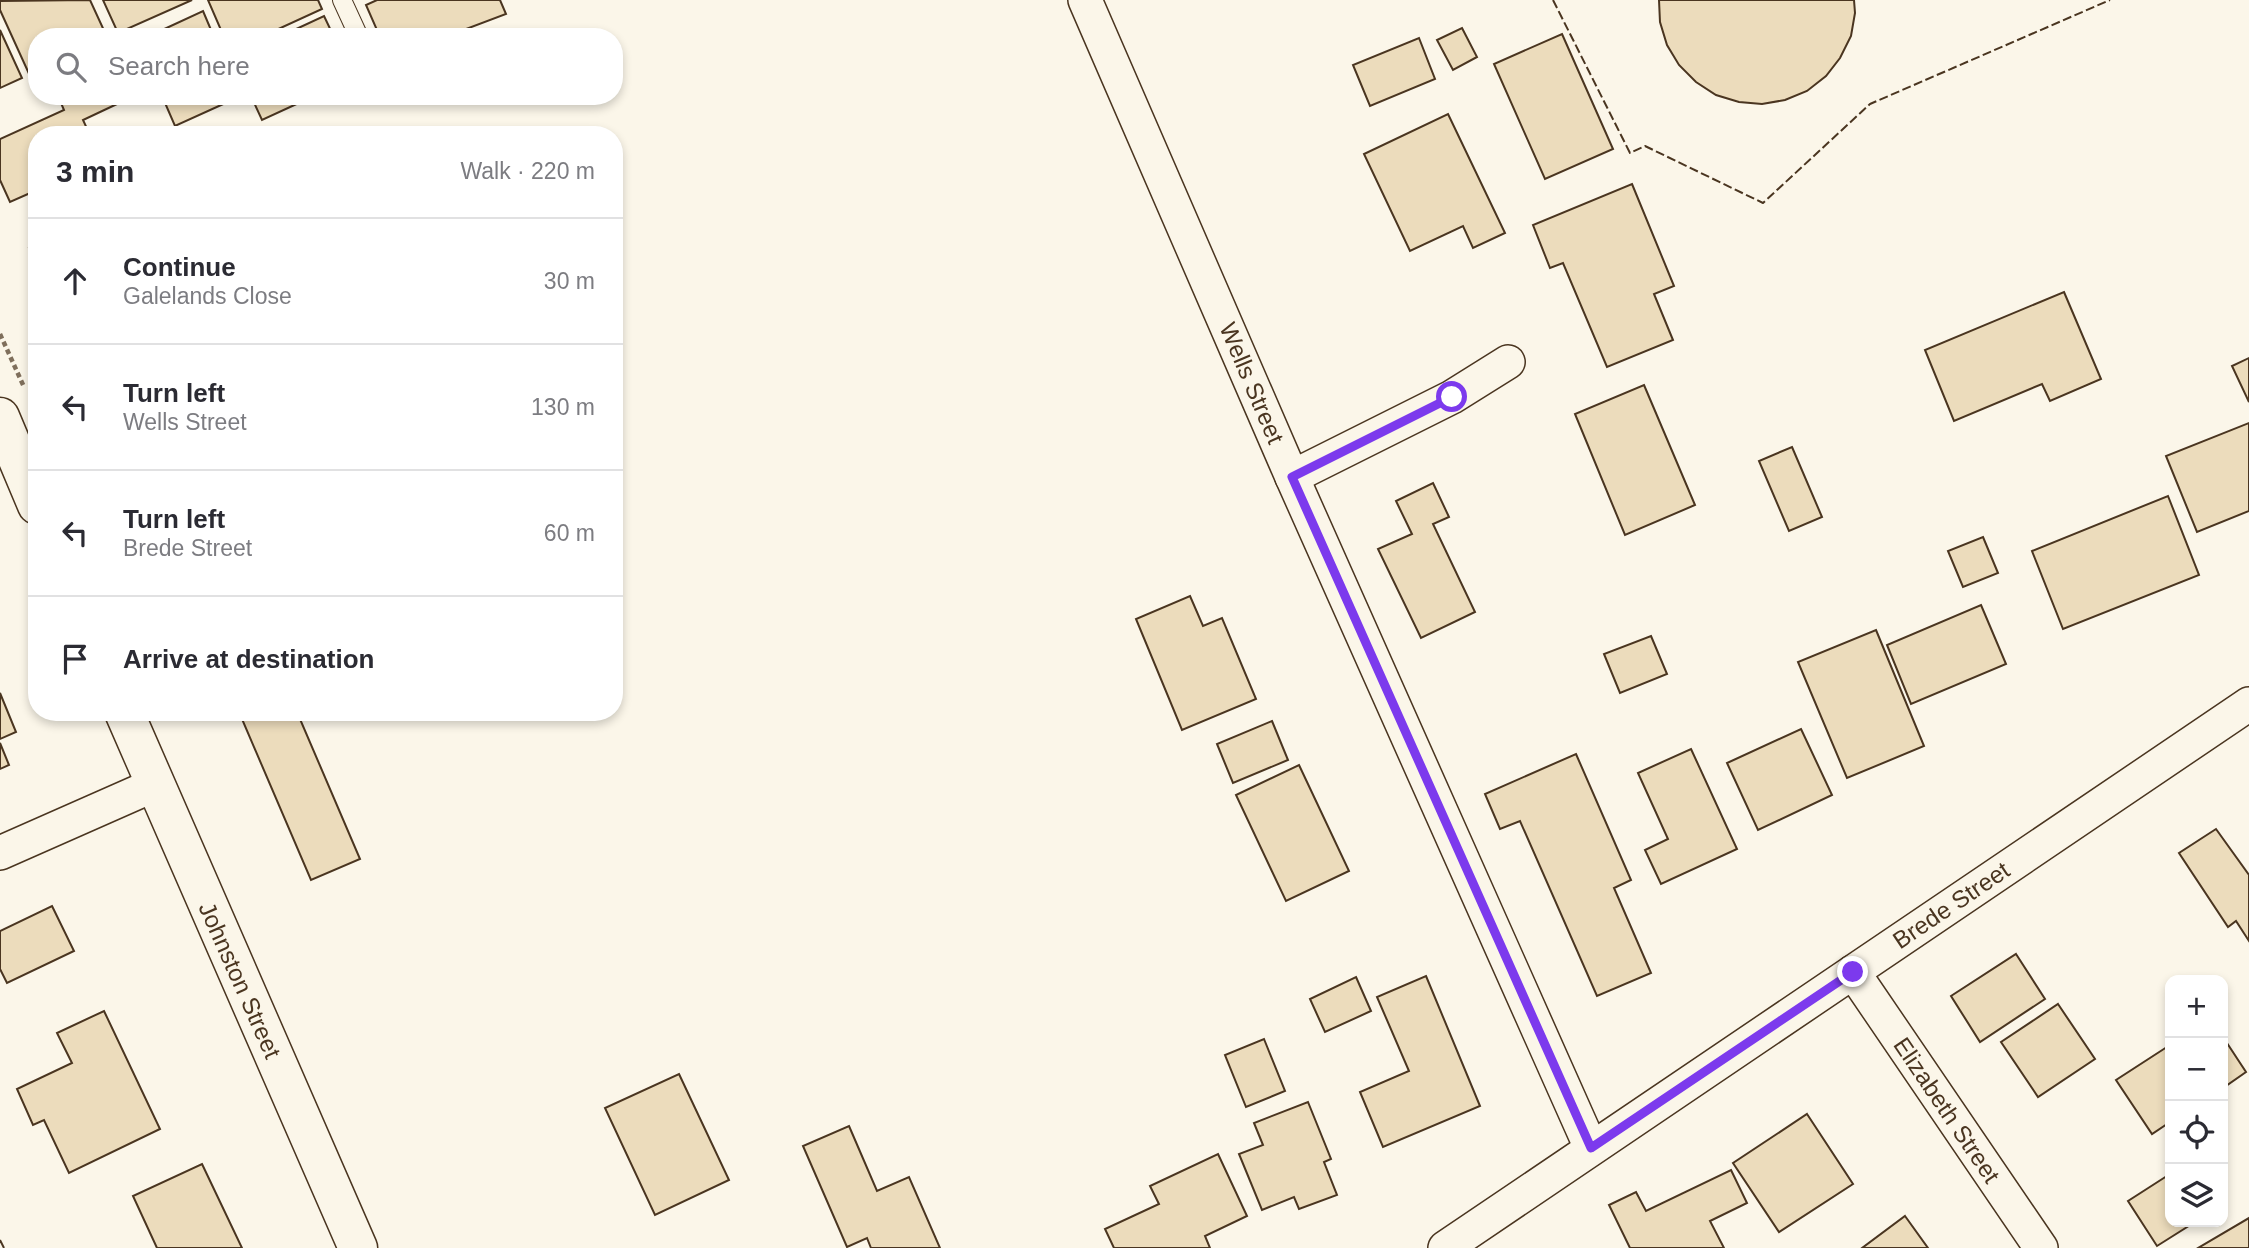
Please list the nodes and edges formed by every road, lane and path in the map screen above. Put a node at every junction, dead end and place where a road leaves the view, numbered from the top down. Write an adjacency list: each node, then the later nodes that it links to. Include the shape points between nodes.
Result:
1 (342, 0): 3 (lane)
2 (1085, 0): 8 (street, Wells Street)
3 (355, 28)
4 (0, 334): 6 (path)
5 (1508, 362): 8 (street, via 1452,397)
6 (13, 404): 7 (main road)
7 (28, 467)
8 (1292, 477): 14 (street, Wells Street)
9 (2249, 704): 13 (street, Brede Street)
10 (128, 721): 11 (main road, Johnston Street)
11 (154, 785): 12 (street); 15 (main road, Johnston Street)
12 (0, 853)
13 (1853, 972): 14 (street, Brede Street); 17 (street, Elizabeth Street)
14 (1591, 1148): 16 (street, Brede Street)
15 (358, 1248)
16 (1445, 1248)
17 (2041, 1248)

